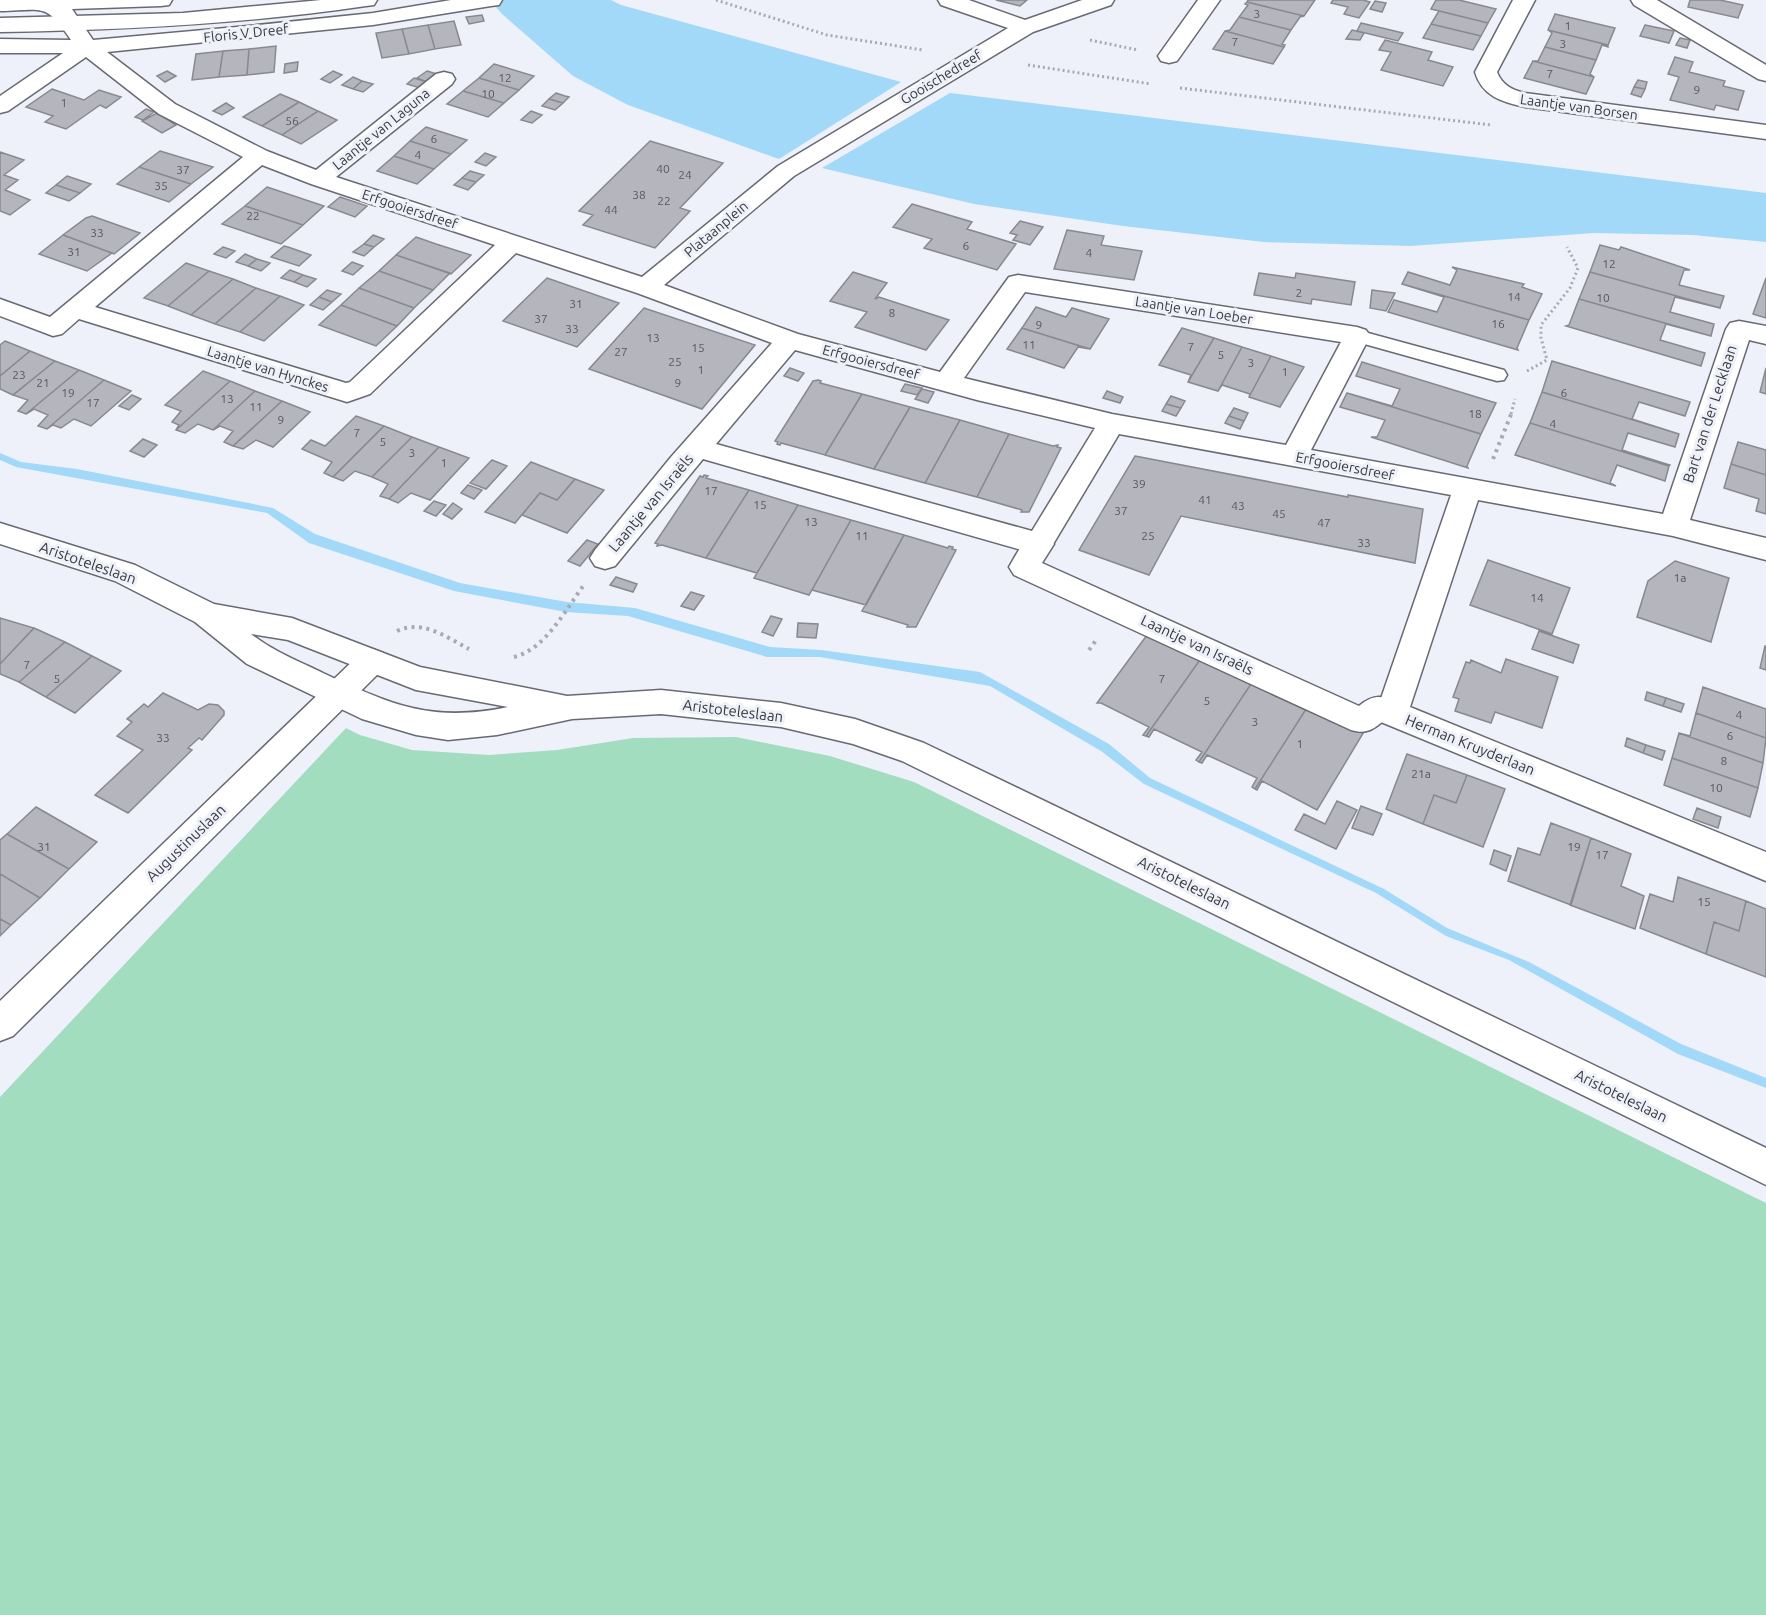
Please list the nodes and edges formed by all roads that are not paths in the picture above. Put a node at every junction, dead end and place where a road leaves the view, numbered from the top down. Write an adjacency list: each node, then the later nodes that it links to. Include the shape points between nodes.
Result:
1 (161, 0): 7 (street)
2 (366, 0): 10 (street, Floris V Dreef)
3 (949, 0): 14 (street)
4 (1103, 0): 14 (street, Gooischedreef)
5 (1209, 0): 17 (street)
6 (1524, 0): 21 (street, Laantje van Borsen, via 1486,72 1497,90 1524,100)
7 (47, 2): 11 (street); 12 (street, Erfgooiersdreef)
8 (482, 2): 16 (street, Floris V Dreef, via 260,32)
9 (1648, 2): 18 (street)
10 (322, 3): 12 (street, Floris V Dreef, via 195,18)
11 (0, 5)
12 (72, 25): 13 (street, Floris V Dreef); 16 (street, Erfgooiersdreef)
13 (0, 26)
14 (1025, 27): 23 (street, Gooischedreef)
15 (0, 46): 16 (street, Floris V Dreef)
16 (87, 47): 20 (street); 22 (street, Erfgooiersdreef, via 166,109)
17 (1168, 56)
18 (1766, 74)
19 (444, 79): 24 (street, Laantje van Laguna)
20 (0, 106)
21 (1766, 132)
22 (259, 156): 24 (street, Erfgooiersdreef); 28 (street)
23 (786, 171): 26 (street, Plataanplein)
24 (319, 179): 25 (street, Erfgooiersdreef)
25 (513, 242): 26 (street, Erfgooiersdreef); 28 (street, Laantje van Hynckes, via 360,388 347,393)
26 (646, 287): 31 (street, Erfgooiersdreef)
27 (0, 307): 28 (street, via 53,328)
28 (77, 310)
29 (1766, 335): 38 (street, Bart van der Lecklaan, via 1739,329)
30 (1357, 336): 32 (lane); 33 (street, Laantje van Loeber, via 1018,283); 36 (street)
31 (789, 340): 33 (street, Erfgooiersdreef); 35 (street, Laantje van Israëls)
32 (1497, 375)
33 (947, 382): 34 (street, Erfgooiersdreef)
34 (1112, 423): 36 (street, Erfgooiersdreef); 40 (street, Laantje van Israëls)
35 (697, 448): 40 (street, Laantje van Israëls); 42 (street, Laantje van Israëls)
36 (1294, 456): 37 (street, Erfgooiersdreef)
37 (1467, 489): 38 (street, Erfgooiersdreef); 47 (street, Herman Kruyderlaan)
38 (1673, 526): 41 (street, Erfgooiersdreef)
39 (0, 533): 43 (street, Aristoteleslaan, via 125,573)
40 (1039, 544): 47 (street, Laantje van Israëls, via 1024,567 1362,721 1378,708)
41 (1766, 549)
42 (604, 558)
43 (206, 614): 44 (street, Aristoteleslaan, via 292,629); 45 (street, Aristoteleslaan, via 258,656)
44 (372, 661): 45 (street, Augustinuslaan); 46 (street, Aristoteleslaan, via 416,678)
45 (340, 693): 46 (street, Aristoteleslaan, via 373,710 448,727); 49 (street, Augustinuslaan)
46 (572, 707): 50 (street, Aristoteleslaan, via 661,702 781,715 855,732 913,752)
47 (1392, 713): 48 (street, Herman Kruyderlaan)
48 (1766, 867)
49 (0, 1025)
50 (1766, 1167)

